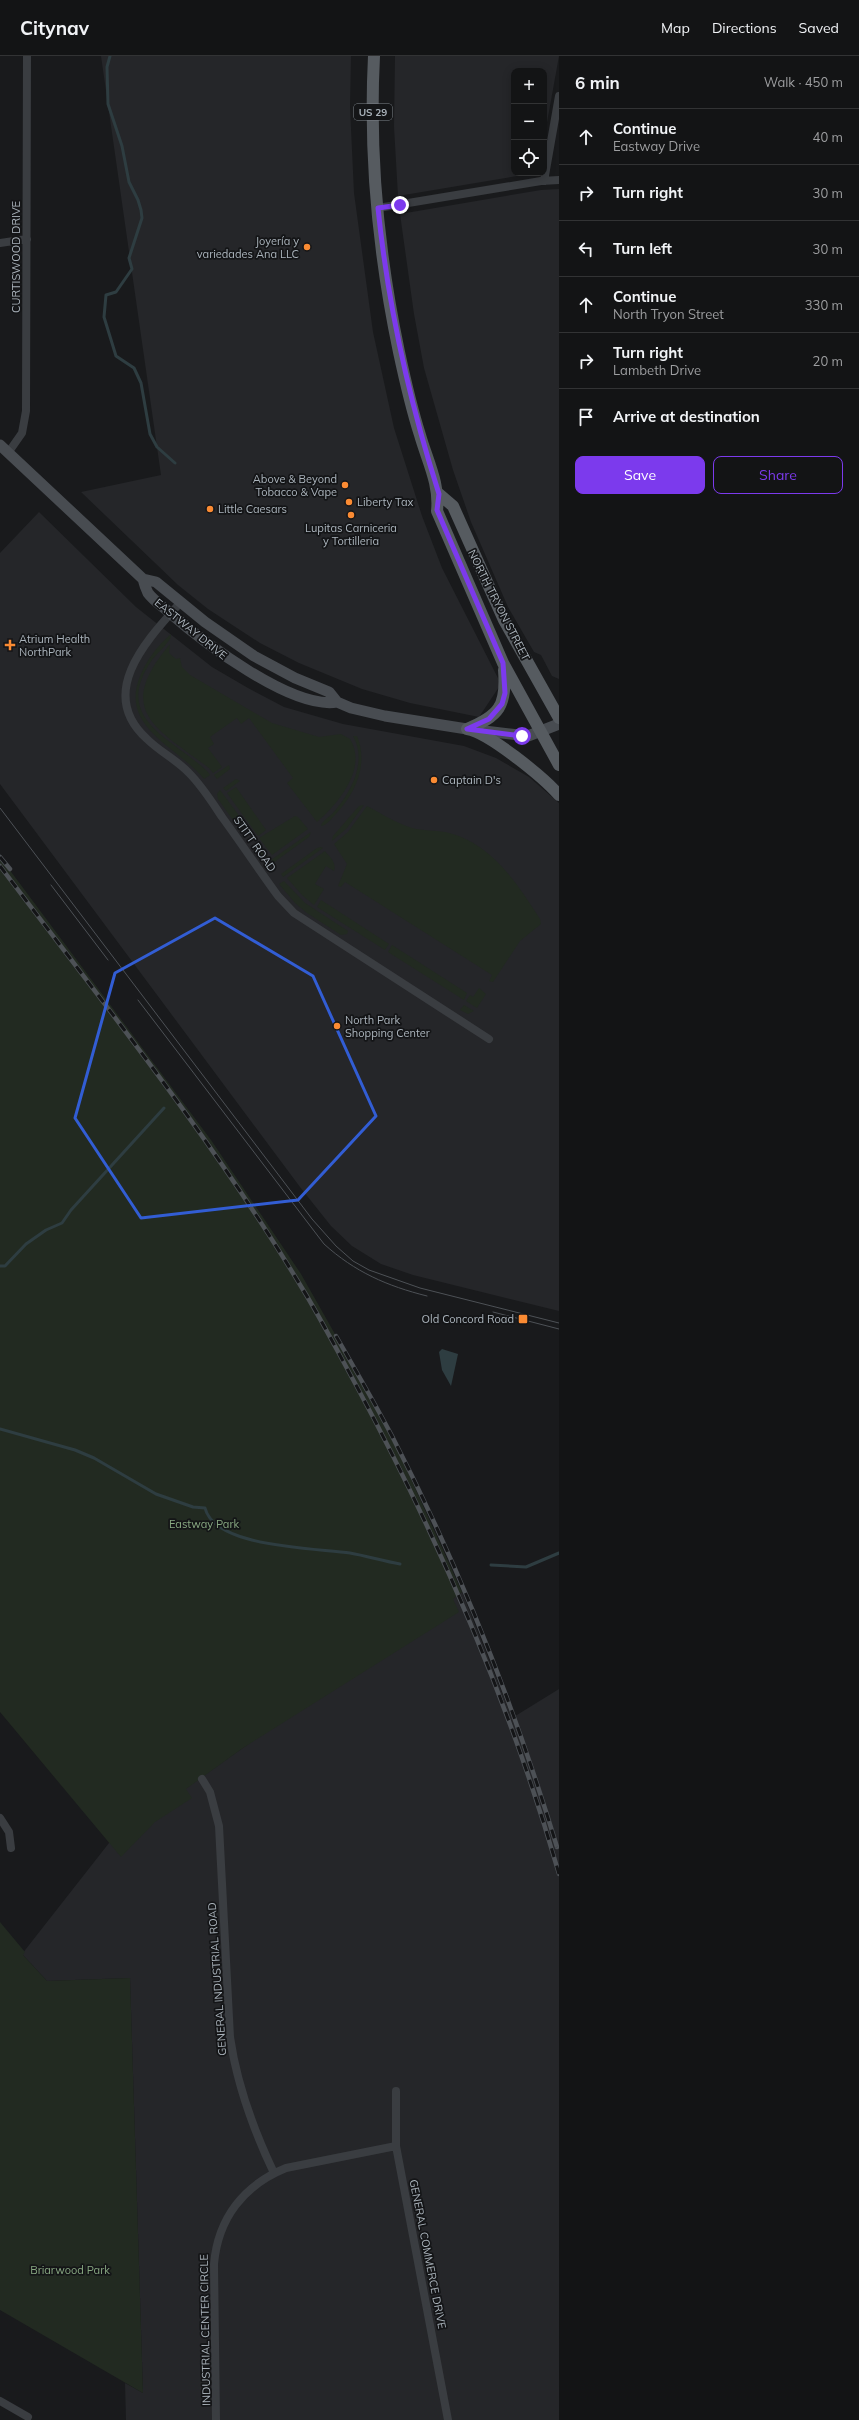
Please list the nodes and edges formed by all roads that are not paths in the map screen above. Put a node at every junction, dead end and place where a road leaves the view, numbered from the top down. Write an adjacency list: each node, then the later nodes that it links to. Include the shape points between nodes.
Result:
1 (27, 56): 7 (street, CURTISWOOD DRIVE)
2 (374, 56): 6 (main road, NORTH TRYON STREET / US 29, via 373,117)
3 (559, 96): 5 (street)
4 (559, 180): 5 (street)
5 (544, 181): 6 (street)
6 (378, 208): 10 (main road, NORTH TRYON STREET / US 29, via 399,351 418,431)
7 (28, 239): 8 (street); 9 (street, CURTISWOOD DRIVE, via 26,411 22,433)
8 (0, 243)
9 (4, 449): 11 (main road, EASTWAY DRIVE)
10 (439, 494): 14 (main road, NORTH TRYON STREET / US 29, via 437,510); 15 (main road, NORTH TRYON STREET / US 29, via 453,506 504,620)
11 (143, 579): 12 (main road, EASTWAY DRIVE, via 156,582); 13 (main road, EASTWAY DRIVE, via 148,594)
12 (180, 603): 13 (street, STITT ROAD); 16 (main road, EASTWAY DRIVE, via 254,656 329,692)
13 (171, 614): 16 (main road, EASTWAY DRIVE, via 225,657 277,686 324,704); 24 (street, STITT ROAD, via 135,659 128,676 126,706 139,731 190,774 278,896 294,912)
14 (503, 663): 20 (main road, via 505,693 502,704 489,719); 21 (main road, NORTH TRYON STREET / US 29)
15 (546, 695): 17 (main road); 18 (main road, NORTH TRYON STREET / US 29)
16 (337, 702): 20 (main road, EASTWAY DRIVE, via 385,716)
17 (559, 702)
18 (559, 718)
19 (559, 724): 21 (main road, EASTWAY DRIVE)
20 (471, 729): 21 (main road, EASTWAY DRIVE, via 522,736); 23 (main road, via 528,767)
21 (540, 732): 22 (main road, NORTH TRYON STREET / US 29)
22 (559, 765)
23 (559, 795)
24 (489, 1039)
25 (202, 1779): 30 (street, GENERAL INDUSTRIAL ROAD, via 210,1792 219,1826 234,2064 256,2135)
26 (0, 1818): 27 (street, via 9,1832)
27 (11, 1848)
28 (396, 2091): 29 (street, GENERAL COMMERCE DRIVE)
29 (396, 2146): 30 (street, INDUSTRIAL CENTER CIRCLE, via 286,2168); 34 (street, GENERAL COMMERCE DRIVE)
30 (274, 2173): 33 (street, INDUSTRIAL CENTER CIRCLE, via 256,2184 237,2202 223,2224 215,2248)
31 (0, 2401): 32 (street)
32 (28, 2417)
33 (216, 2420)
34 (448, 2420)

